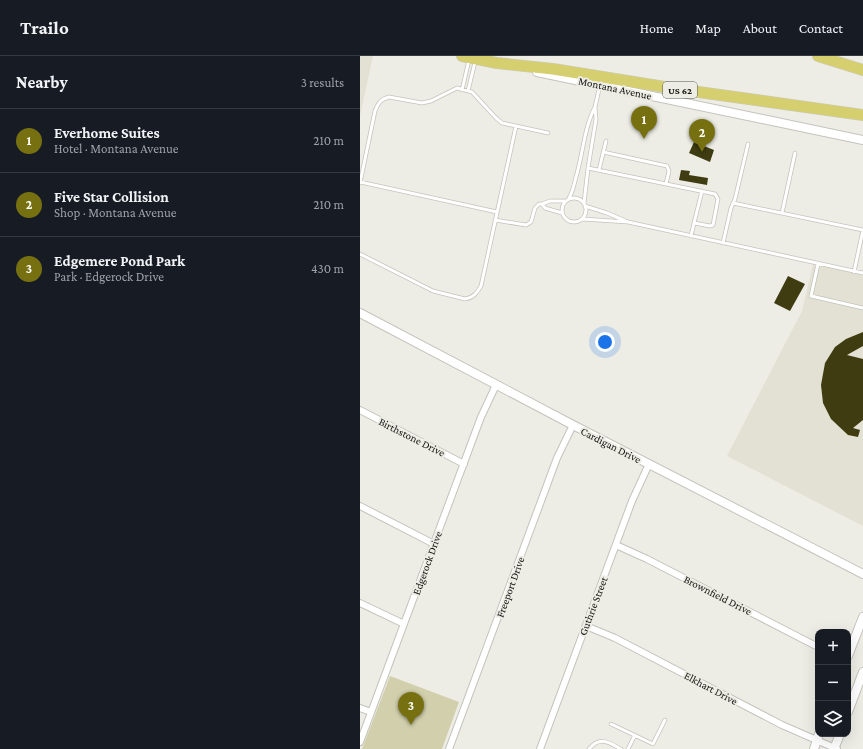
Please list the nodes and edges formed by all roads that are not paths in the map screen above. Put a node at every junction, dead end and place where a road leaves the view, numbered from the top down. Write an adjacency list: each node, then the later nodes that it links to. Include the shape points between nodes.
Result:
1 (818, 56): 4 (highway)
2 (469, 58): 3 (highway, Montana Avenue / US 62); 6 (lane); 7 (lane)
3 (497, 63): 5 (street, Montana Avenue); 9 (highway, US 62, via 553,69 677,90)
4 (863, 70)
5 (600, 85): 8 (lane); 12 (street, Montana Avenue)
6 (462, 90): 7 (lane); 19 (lane, via 457,88 422,103 389,97 380,101 375,111)
7 (468, 91): 10 (lane, via 472,92 502,123)
8 (595, 107): 17 (lane, via 596,118); 22 (lane, via 590,116 572,195)
9 (863, 116)
10 (516, 126): 11 (lane); 27 (lane)
11 (548, 133)
12 (863, 140)
13 (606, 141): 15 (lane)
14 (748, 144): 24 (lane)
15 (603, 152): 18 (lane); 20 (lane, via 667,166 669,171)
16 (795, 153): 29 (lane)
17 (588, 168): 18 (lane); 26 (lane)
18 (599, 170): 20 (lane)
19 (360, 183): 27 (lane)
20 (666, 184): 21 (lane)
21 (702, 191): 33 (lane); 33 (lane, via 715,194 718,199 713,225)
22 (569, 198): 23 (lane); 26 (lane, via 576,198)
23 (565, 201): 25 (lane); 28 (lane)
24 (733, 203): 29 (lane); 36 (lane)
25 (542, 204): 28 (lane, via 545,208); 31 (lane, via 535,208 531,222 526,225)
26 (585, 205): 30 (lane, via 586,212); 32 (lane)
27 (497, 212): 31 (lane)
28 (562, 213): 30 (lane, via 567,220 575,222)
29 (782, 213): 34 (lane)
30 (582, 219): 32 (lane)
31 (495, 220): 37 (lane, via 481,286 470,298 433,291)
32 (628, 222): 35 (lane)
33 (694, 223): 35 (lane)
34 (863, 230): 39 (lane)
35 (691, 236): 36 (lane)
36 (723, 243): 38 (lane)
37 (360, 254)
38 (818, 264): 39 (lane); 41 (lane, via 812,296)
39 (854, 272): 40 (lane)
40 (863, 273)
41 (863, 308)
42 (360, 313): 43 (street, Cardigan Drive)
43 (496, 385): 45 (street, Cardigan Drive); 46 (street, Edgerock Drive)
44 (360, 410): 46 (street, Birthstone Drive)
45 (573, 425): 47 (street, Cardigan Drive); 69 (street, Freeport Drive, via 557,458)
46 (464, 464): 49 (street, Edgerock Drive)
47 (649, 464): 50 (street, Guthrie Street); 51 (street, Cardigan Drive)
48 (360, 506): 49 (street)
49 (434, 544): 54 (street, Edgerock Drive)
50 (616, 545): 55 (street, Guthrie Street); 56 (street, Brownfield Drive)
51 (863, 574)
52 (360, 602): 54 (street)
53 (863, 617): 57 (street)
54 (404, 624): 61 (street, Edgerock Drive)
55 (586, 626): 65 (street, Elkhart Drive, via 615,638 782,725); 70 (street, Guthrie Street)
56 (815, 645)
57 (851, 648)
58 (863, 672): 59 (street)
59 (851, 704)
60 (360, 708): 61 (street)
61 (371, 712): 68 (street, Edgerock Drive)
62 (665, 720): 64 (lane, via 653,744)
63 (611, 724): 64 (lane)
64 (635, 735): 73 (lane)
65 (815, 736)
66 (818, 737): 74 (street); 75 (street, Elkhart Drive)
67 (839, 737): 75 (street)
68 (360, 742)
69 (449, 749)
70 (540, 749)
71 (589, 749): 72 (lane, via 600,741)
72 (621, 749)
73 (628, 749)
74 (814, 749)
75 (835, 749)

